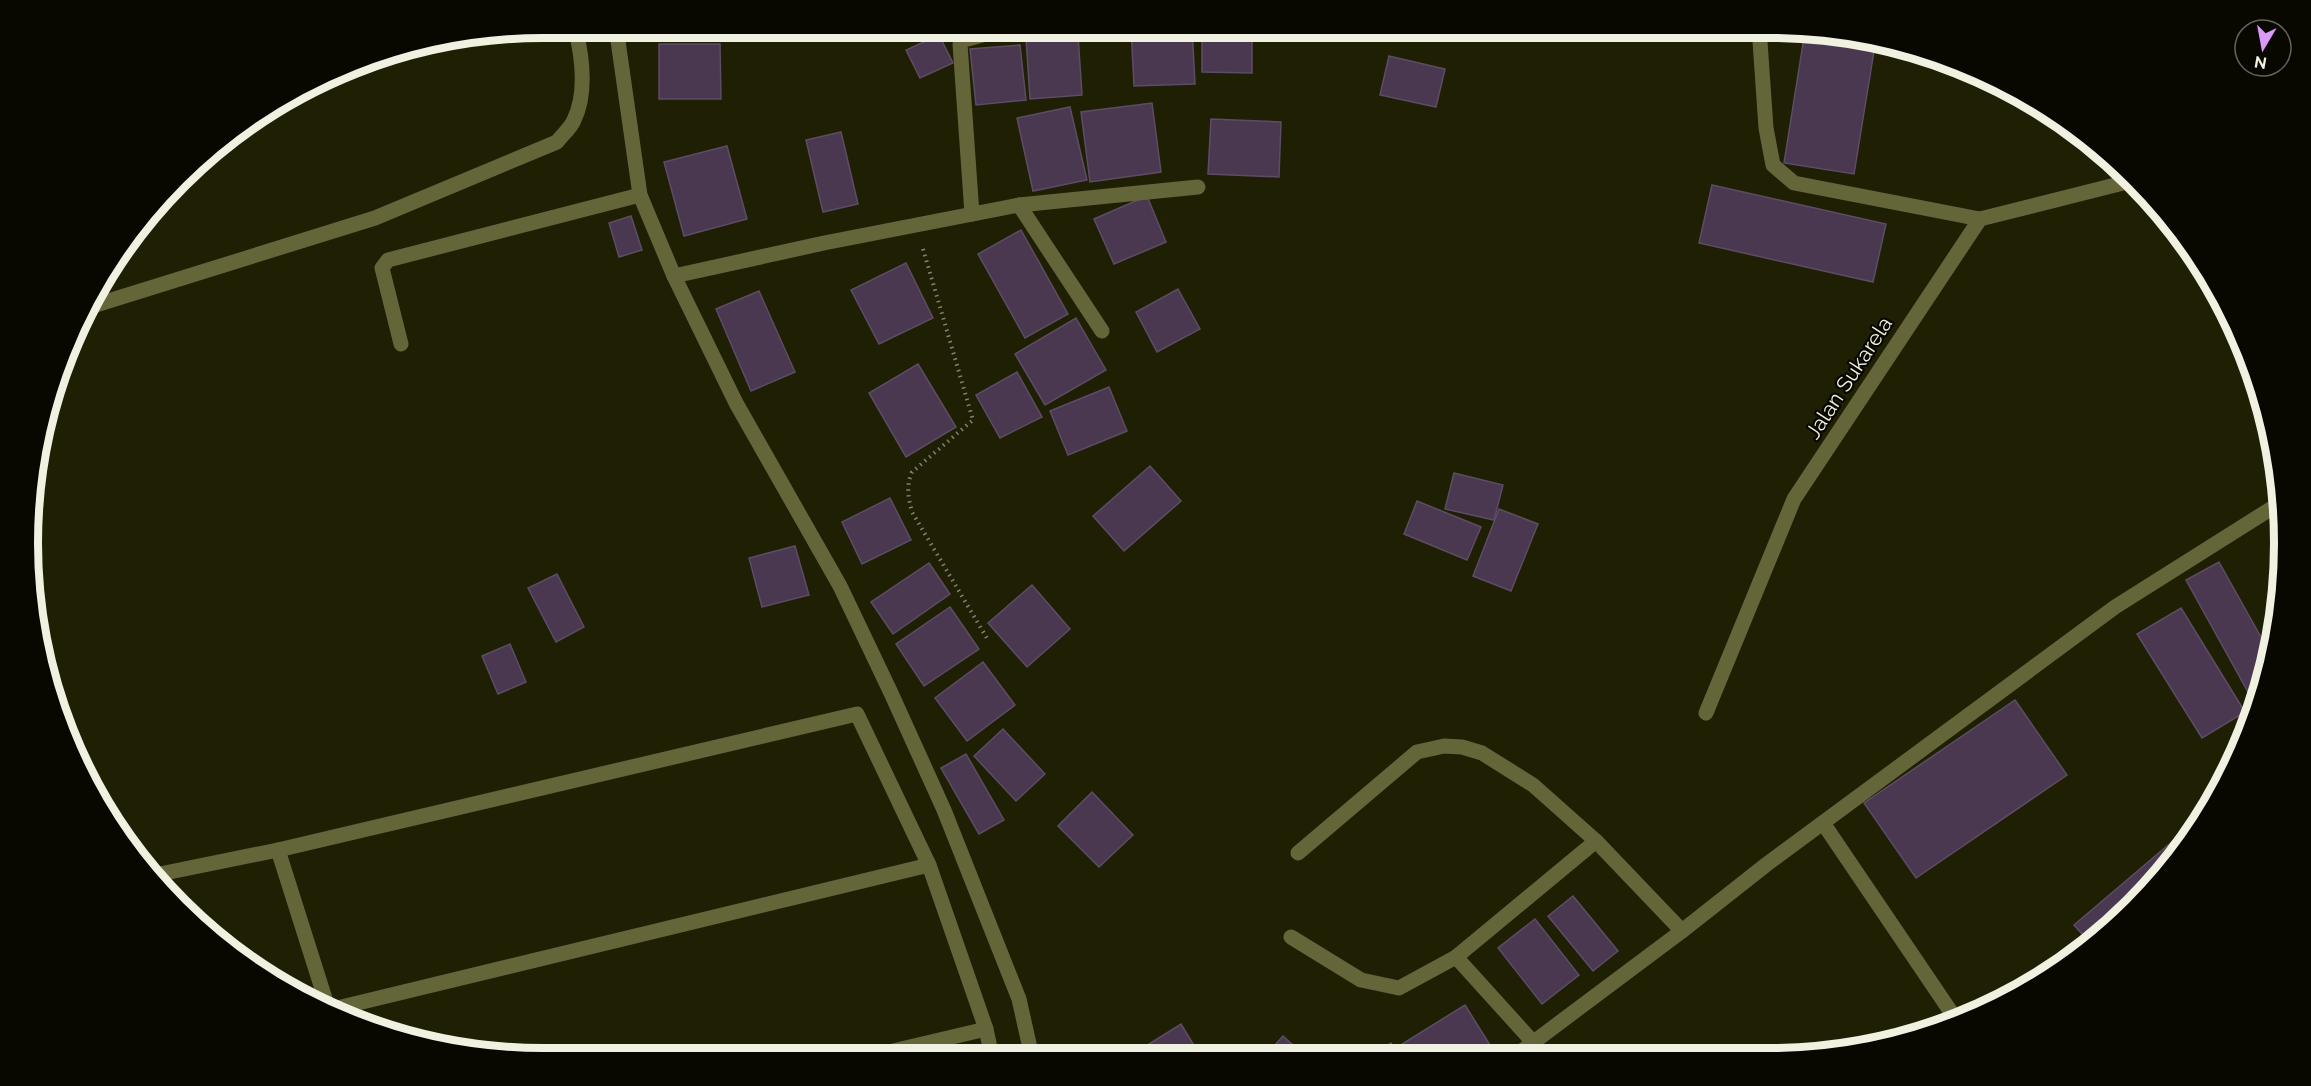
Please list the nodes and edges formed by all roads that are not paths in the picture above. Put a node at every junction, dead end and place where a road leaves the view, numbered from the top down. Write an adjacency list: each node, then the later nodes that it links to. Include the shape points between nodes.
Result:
1 (578, 38): 12 (street, via 582,56 580,98 574,120 557,142 375,218)
2 (617, 38): 7 (street)
3 (971, 38): 9 (street, via 960,46)
4 (1760, 38): 10 (street, via 1766,128 1773,165 1794,183)
5 (2122, 183): 10 (street)
6 (1197, 187): 8 (street)
7 (640, 195): 11 (street); 14 (street, via 388,260 382,268)
8 (1019, 205): 9 (street); 13 (street)
9 (972, 214): 11 (street)
10 (1980, 219): 16 (street, Jalan Sukarela, via 1794,499)
11 (674, 276): 33 (street, via 736,403 840,586 891,693 944,810 1019,999)
12 (98, 304)
13 (1102, 332)
14 (401, 344)
15 (2272, 508): 17 (street, via 2115,607)
16 (1706, 714)
17 (1823, 823): 23 (street); 28 (street)
18 (1596, 841): 20 (street, via 1533,785 1482,753 1444,746 1417,752); 23 (street); 25 (street)
19 (278, 850): 21 (street, via 854,713 859,716); 22 (street); 26 (street)
20 (1298, 853)
21 (929, 865): 27 (street); 29 (street)
22 (161, 874)
23 (1682, 932): 30 (street)
24 (1290, 937): 25 (street, via 1361,980 1399,988)
25 (1456, 957): 30 (street)
26 (325, 999)
27 (343, 1007)
28 (1952, 1014)
29 (986, 1029): 31 (street); 32 (street)
30 (1532, 1041): 34 (street)
31 (905, 1048)
32 (990, 1048)
33 (1030, 1048)
34 (1524, 1048)

